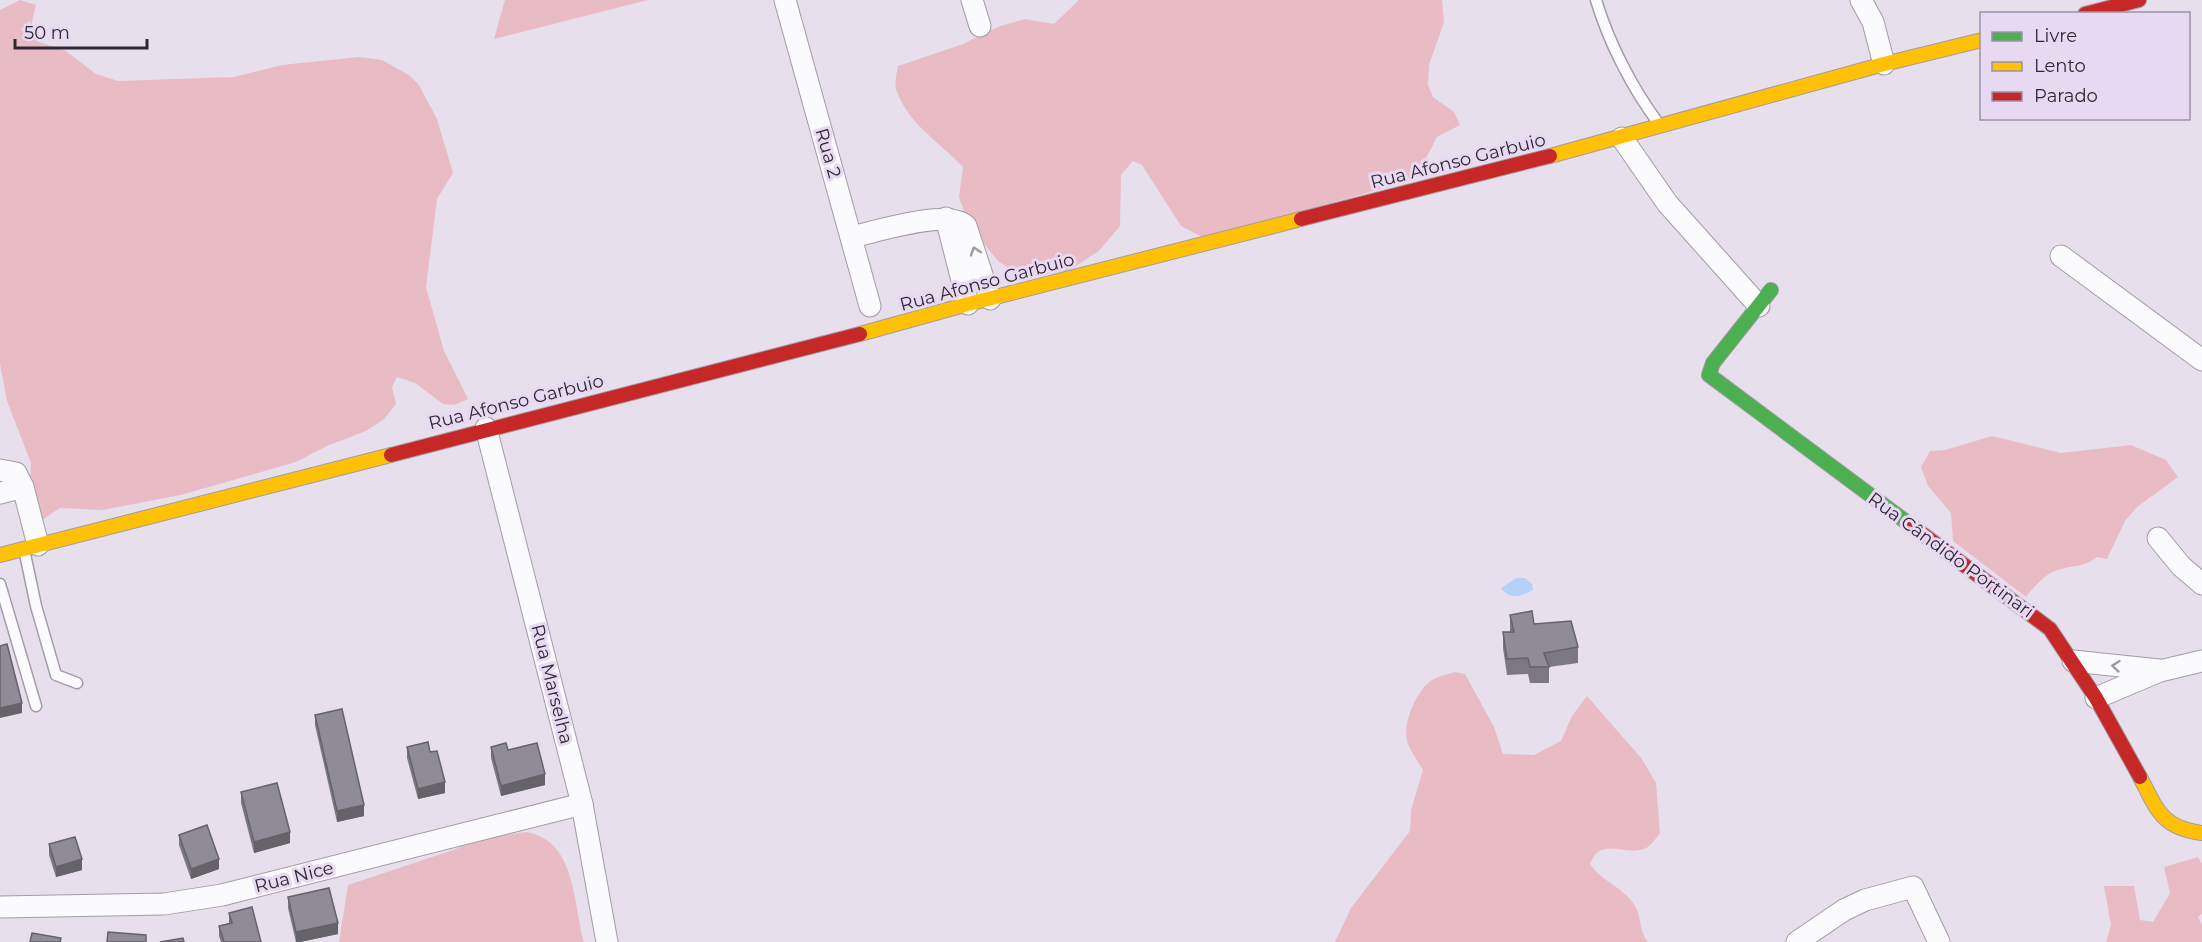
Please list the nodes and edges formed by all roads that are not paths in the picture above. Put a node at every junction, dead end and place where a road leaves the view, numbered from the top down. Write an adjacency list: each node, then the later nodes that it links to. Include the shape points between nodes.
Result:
1 (785, 0): 13 (street, Rua 2)
2 (972, 0): 7 (street)
3 (1596, 0): 10 (lane, via 1621,59 1645,104)
4 (1861, 0): 9 (street, via 1873,22)
5 (2139, 0): 6 (street)
6 (2093, 12)
7 (980, 26)
8 (1980, 40): 9 (street, Rua Afonso Garbuio)
9 (1884, 64): 10 (street, Rua Afonso Garbuio)
10 (1662, 126): 11 (street, Rua Afonso Garbuio)
11 (1622, 138): 15 (street, Rua Cândido Portinari, via 1667,203); 16 (street, Rua Afonso Garbuio)
12 (946, 219): 13 (street); 16 (street, one-way to 12, via 966,226); 17 (street)
13 (851, 237): 18 (street, Rua 2)
14 (2061, 256): 19 (street)
15 (1765, 298): 29 (street, Rua Cândido Portinari, via 1710,367 1709,375 2035,616 2050,629)
16 (990, 299): 17 (street, Rua Afonso Garbuio)
17 (968, 304): 20 (street, Rua Afonso Garbuio)
18 (870, 306)
19 (2202, 360)
20 (486, 428): 25 (street, Rua Afonso Garbuio); 35 (street, Rua Marselha)
21 (0, 470): 22 (street, via 16,473)
22 (23, 487): 23 (street); 25 (street)
23 (0, 493)
24 (2158, 538): 28 (street)
25 (31, 547): 26 (street, Rua Afonso Garbuio); 32 (lane, via 36,606 56,675)
26 (0, 555)
27 (0, 584): 34 (lane)
28 (2202, 584)
29 (2073, 661): 31 (street, one-way to 29); 33 (street, Rua Cândido Portinari)
30 (2202, 661): 31 (street)
31 (2160, 670): 33 (street)
32 (77, 682)
33 (2096, 698): 36 (street, Rua Cândido Portinari, via 2161,816 2179,830)
34 (36, 706)
35 (582, 804): 37 (street, Rua Nice, via 222,895 164,904); 38 (street, Rua Marselha)
36 (2202, 833)
37 (0, 907)
38 (607, 942)
39 (1797, 942): 40 (street, via 1865,900 1913,887)
40 (1939, 942)

